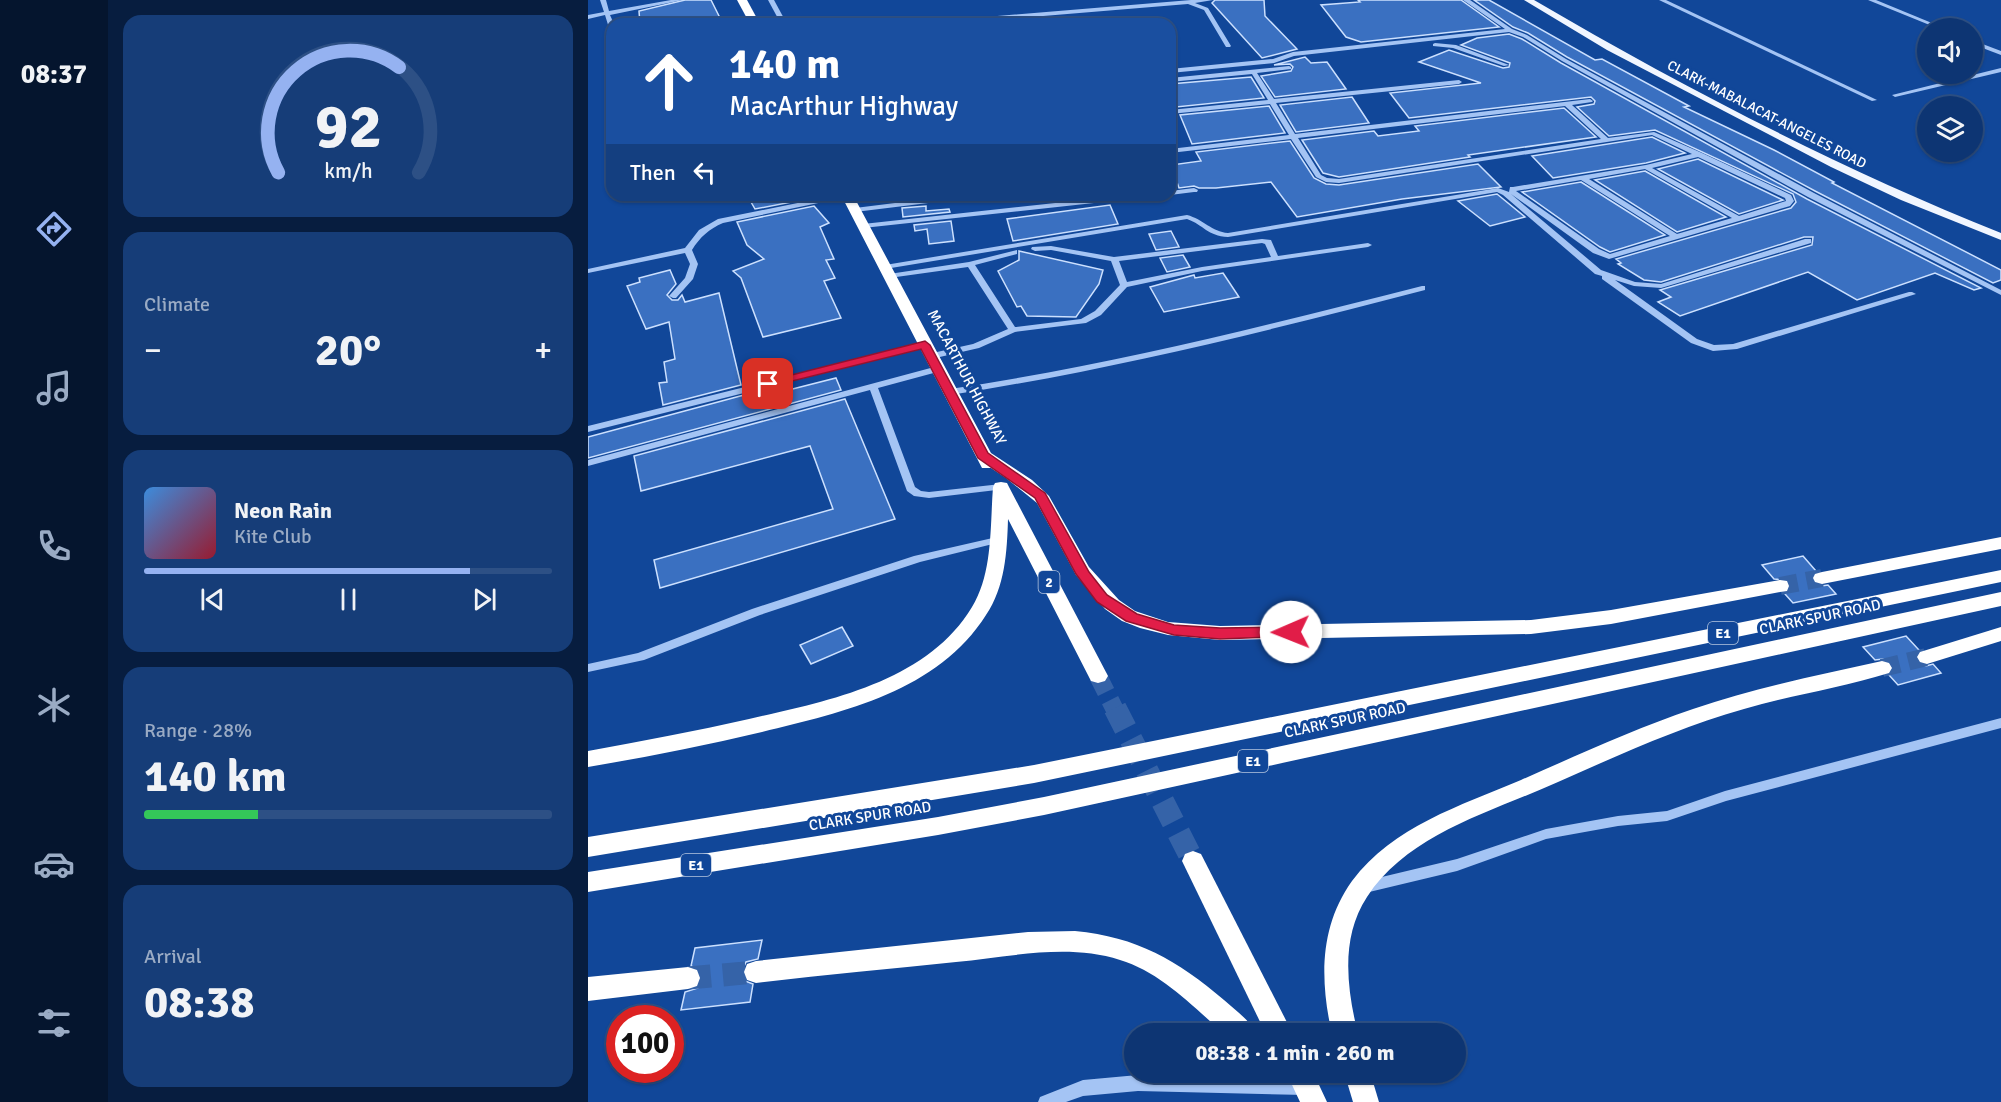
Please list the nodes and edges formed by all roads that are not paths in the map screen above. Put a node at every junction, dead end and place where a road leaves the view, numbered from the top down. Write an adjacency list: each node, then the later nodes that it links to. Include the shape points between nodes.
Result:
1 (603, 0): 13 (street)
2 (680, 0): 13 (street)
3 (742, 0): 16 (highway)
4 (771, 0): 17 (street)
5 (1063, 0): 12 (street)
6 (1210, 0): 11 (street)
7 (1466, 0): 20 (street)
8 (1528, 0): 54 (main road, CLARK-MABALACAT-ANGELES ROAD, via 1601,43 1834,165)
9 (1662, 0): 33 (street)
10 (1871, 0): 19 (street)
11 (1187, 2): 12 (street); 21 (street, via 1206,9)
12 (1068, 11): 18 (street)
13 (606, 12): 14 (street); 15 (street)
14 (588, 17)
15 (608, 18)
16 (752, 18)
17 (781, 18)
18 (992, 18)
19 (1917, 18)
20 (1510, 30): 24 (street, via 1284,55); 66 (street, via 1811,195)
21 (1228, 46)
22 (1983, 46): 23 (street)
23 (2001, 53)
24 (1274, 61): 25 (street, via 1441,44); 27 (street)
25 (1506, 65)
26 (1289, 68): 29 (street)
27 (1176, 70)
28 (2001, 70): 32 (street)
29 (1253, 71): 30 (street); 35 (street)
30 (1176, 79)
31 (1459, 82): 35 (street)
32 (1895, 95)
33 (1874, 100)
34 (1590, 101): 36 (street)
35 (1271, 103): 37 (street); 38 (street)
36 (1567, 104): 38 (street); 39 (street)
37 (1176, 111)
38 (1292, 135): 39 (street, via 1318,176 1339,181); 40 (street)
39 (1605, 139): 41 (street, via 1652,133)
40 (1176, 150)
41 (1700, 154): 42 (street); 51 (street, via 1790,201)
42 (1646, 167): 43 (street); 51 (street)
43 (1583, 178): 53 (street); 53 (street, via 1512,191 1609,257)
44 (1194, 190): 45 (street)
45 (1176, 192)
46 (818, 201): 57 (street, via 707,226)
47 (850, 201): 50 (highway, MACARTHUR HIGHWAY / 2)
48 (928, 201): 50 (street)
49 (1094, 201): 52 (street)
50 (855, 210): 52 (highway, MACARTHUR HIGHWAY / 2)
51 (1739, 219): 53 (street)
52 (863, 226): 62 (highway, MACARTHUR HIGHWAY / 2)
53 (1676, 237)
54 (2001, 237)
55 (1808, 241): 63 (street, via 1661,286 1634,284)
56 (1368, 245): 58 (street)
57 (688, 250): 61 (street); 68 (street, via 694,264 689,279)
58 (1275, 257): 59 (street, via 1268,242 1262,241); 64 (street)
59 (1114, 259): 60 (street, via 1051,248 1022,250); 64 (street)
60 (970, 264): 62 (street); 69 (street)
61 (588, 271)
62 (887, 272): 63 (street, via 1187,217 1217,236 1498,190); 70 (highway, MACARTHUR HIGHWAY / 2)
63 (1598, 272): 67 (street, via 1694,341 1713,348 1734,347)
64 (1124, 285): 69 (street, via 1098,313 1083,321)
65 (1422, 288): 72 (street, via 1071,374)
66 (2001, 293)
67 (1912, 294)
68 (673, 296)
69 (1013, 330): 70 (street, via 976,346)
70 (931, 357): 71 (street); 72 (highway, MACARTHUR HIGHWAY / 2); 73 (street)
71 (873, 386): 75 (street); 76 (street, via 911,489 929,495)
72 (950, 392): 74 (highway, MACARTHUR HIGHWAY / 2)
73 (588, 429)
74 (982, 455): 76 (highway, MACARTHUR HIGHWAY / 2); 81 (highway, via 1040,495 1083,574 1102,598 1132,618 1174,630 1220,633 1531,627)
75 (588, 463)
76 (1001, 487): 77 (highway); 87 (highway, MACARTHUR HIGHWAY / 2)
77 (997, 540): 85 (street, via 918,559 756,612 640,657); 89 (highway, via 991,585 966,631 945,651 890,685 792,716)
78 (2001, 543): 80 (highway)
79 (2001, 576): 90 (highway, CLARK SPUR ROAD / E1, via 1034,774)
80 (1822, 578)
81 (1780, 586)
82 (2001, 599): 92 (highway, CLARK SPUR ROAD / E1, via 1044,806)
83 (2001, 634): 84 (highway)
84 (1927, 657)
85 (588, 668)
86 (1882, 668): 93 (highway, via 1750,699 1656,731 1437,825 1397,849)
87 (1098, 676)
88 (2001, 723): 93 (street, via 1725,796 1681,813 1546,834 1457,865)
89 (588, 759)
90 (588, 847)
91 (1193, 861): 98 (highway)
92 (588, 882)
93 (1359, 889): 99 (highway, via 1346,913 1335,959)
94 (756, 972): 97 (highway, via 1070,941 1108,945 1141,956 1175,976)
95 (688, 978): 96 (highway)
96 (588, 989)
97 (1230, 1023)
98 (1274, 1023)
99 (1342, 1023)
100 (1138, 1083): 102 (street, via 1083,1088)
101 (1360, 1083): 103 (highway)
102 (1046, 1102)
103 (1366, 1102)

